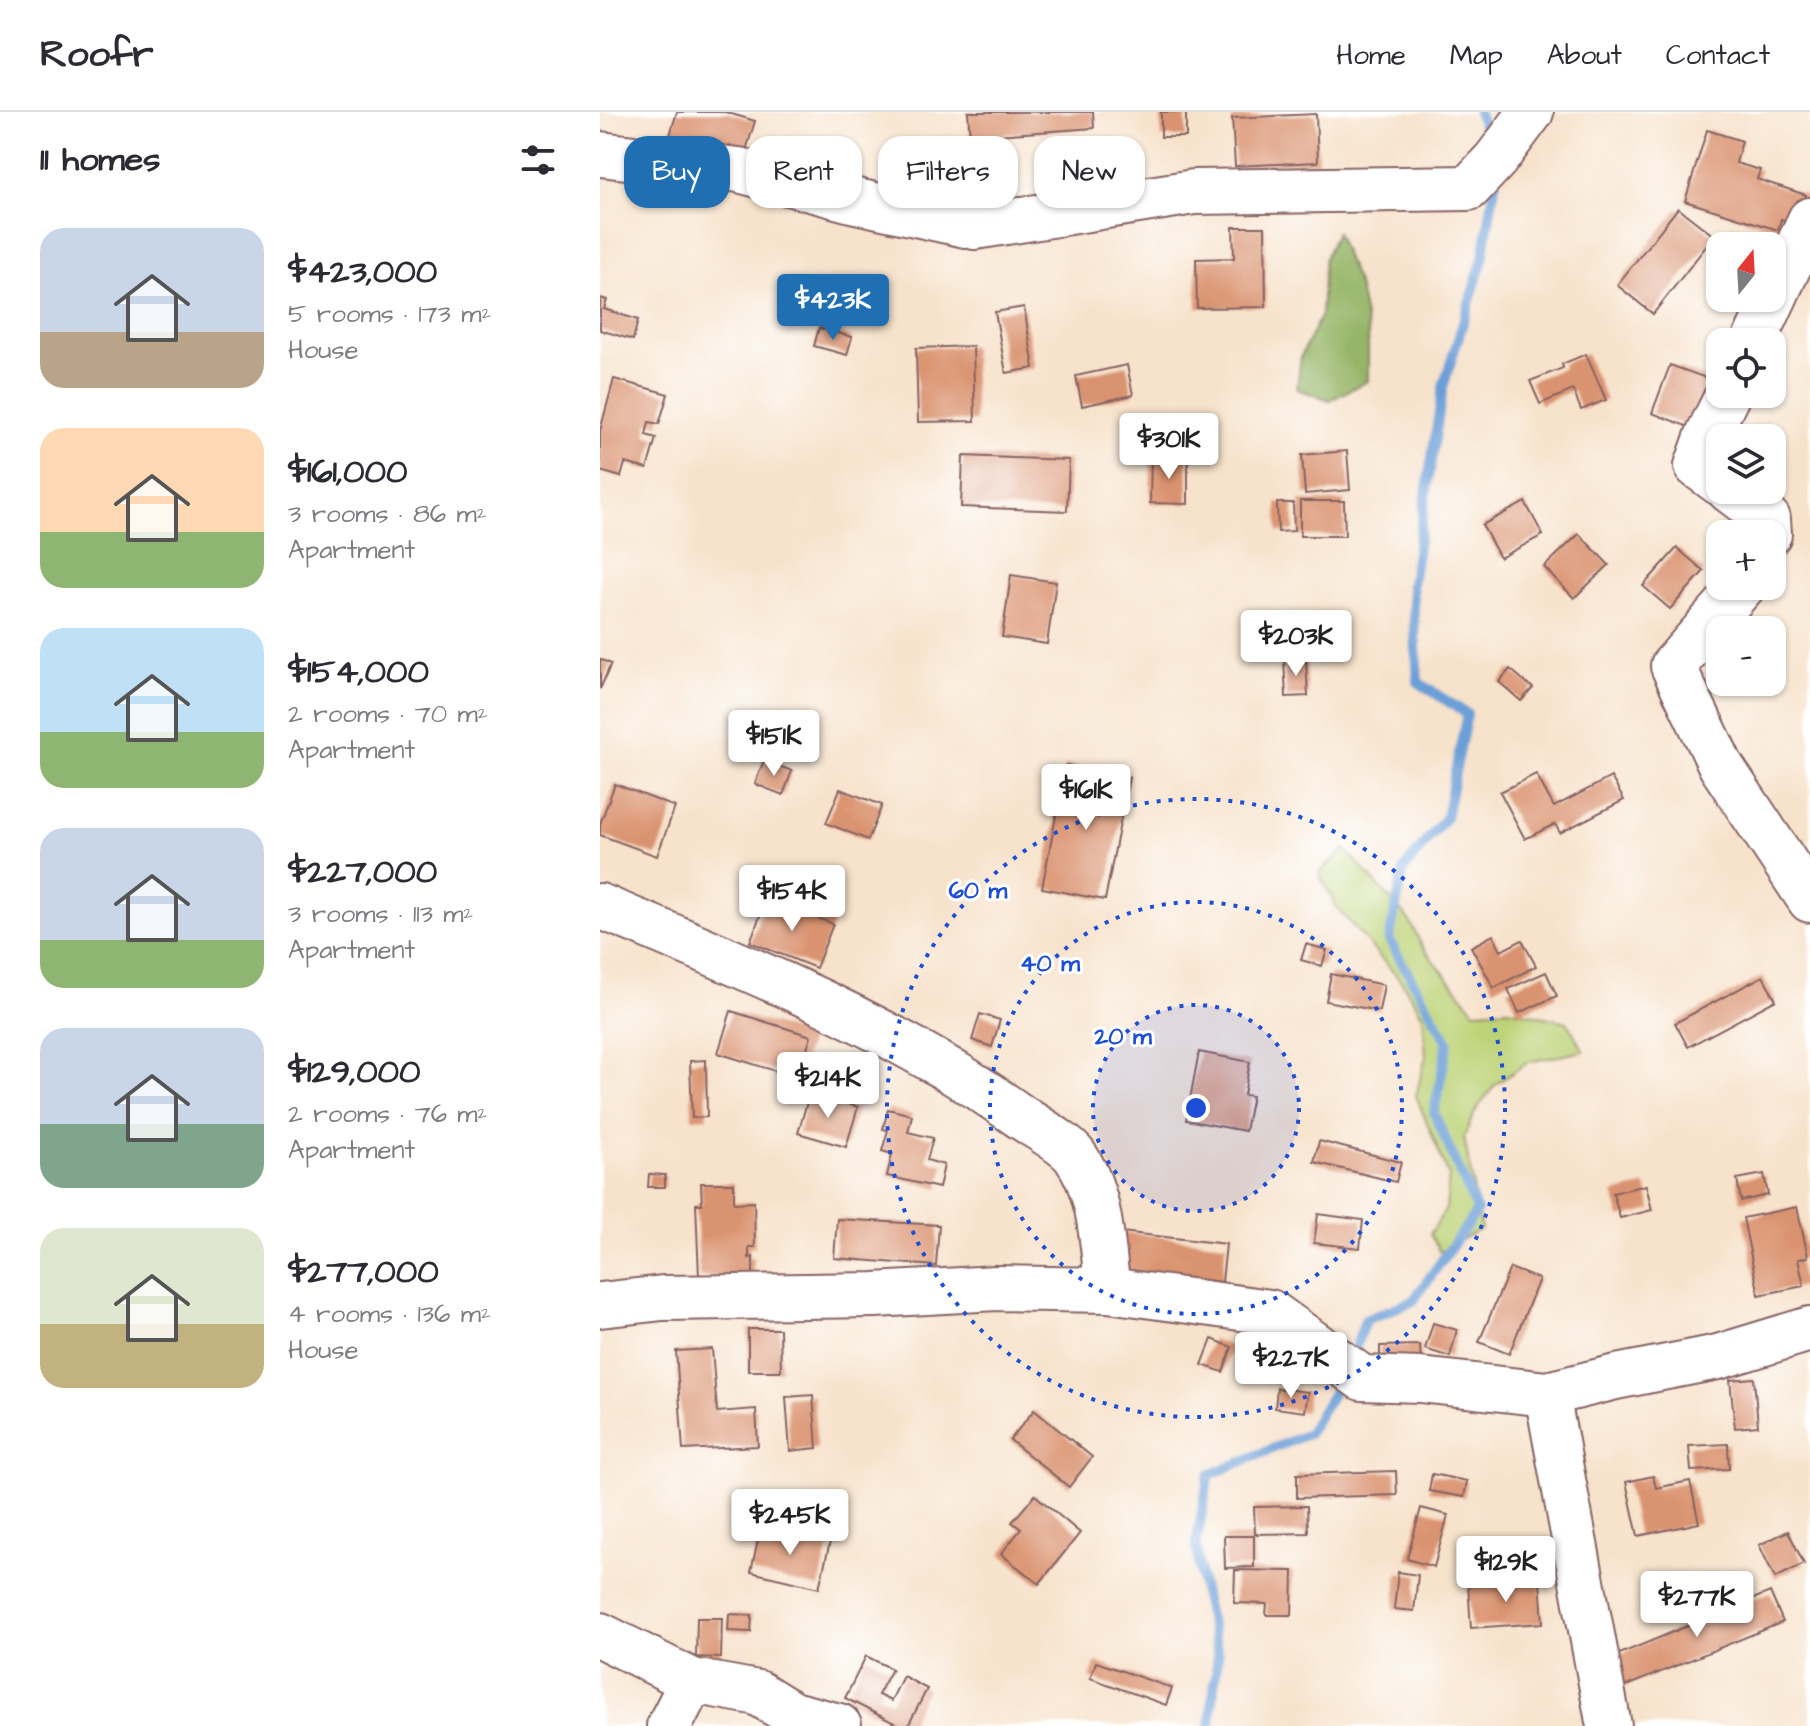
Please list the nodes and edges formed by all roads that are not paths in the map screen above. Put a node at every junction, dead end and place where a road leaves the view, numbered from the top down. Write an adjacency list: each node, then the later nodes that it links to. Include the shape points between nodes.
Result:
1 (1531, 112): 2 (street, via 1469,188 1194,192 975,227 739,170)
2 (600, 154)
3 (1810, 220): 4 (street)
4 (1760, 328)
5 (1706, 445): 6 (street, via 1697,466)
6 (1706, 473)
7 (1748, 504): 8 (street)
8 (1768, 520)
9 (1731, 600): 10 (street, via 1673,666 1721,766)
10 (1810, 900)
11 (600, 906): 12 (street, via 894,1036 1074,1155 1095,1197)
12 (1108, 1290): 13 (street, via 996,1288 663,1298); 15 (street, via 1270,1312 1362,1378)
13 (600, 1305)
14 (1810, 1329): 15 (street, via 1718,1357)
15 (1547, 1394): 20 (street)
16 (600, 1635): 17 (street)
17 (692, 1681): 18 (street); 19 (street, via 758,1693 792,1714)
18 (669, 1726)
19 (839, 1726)
20 (1609, 1726)

